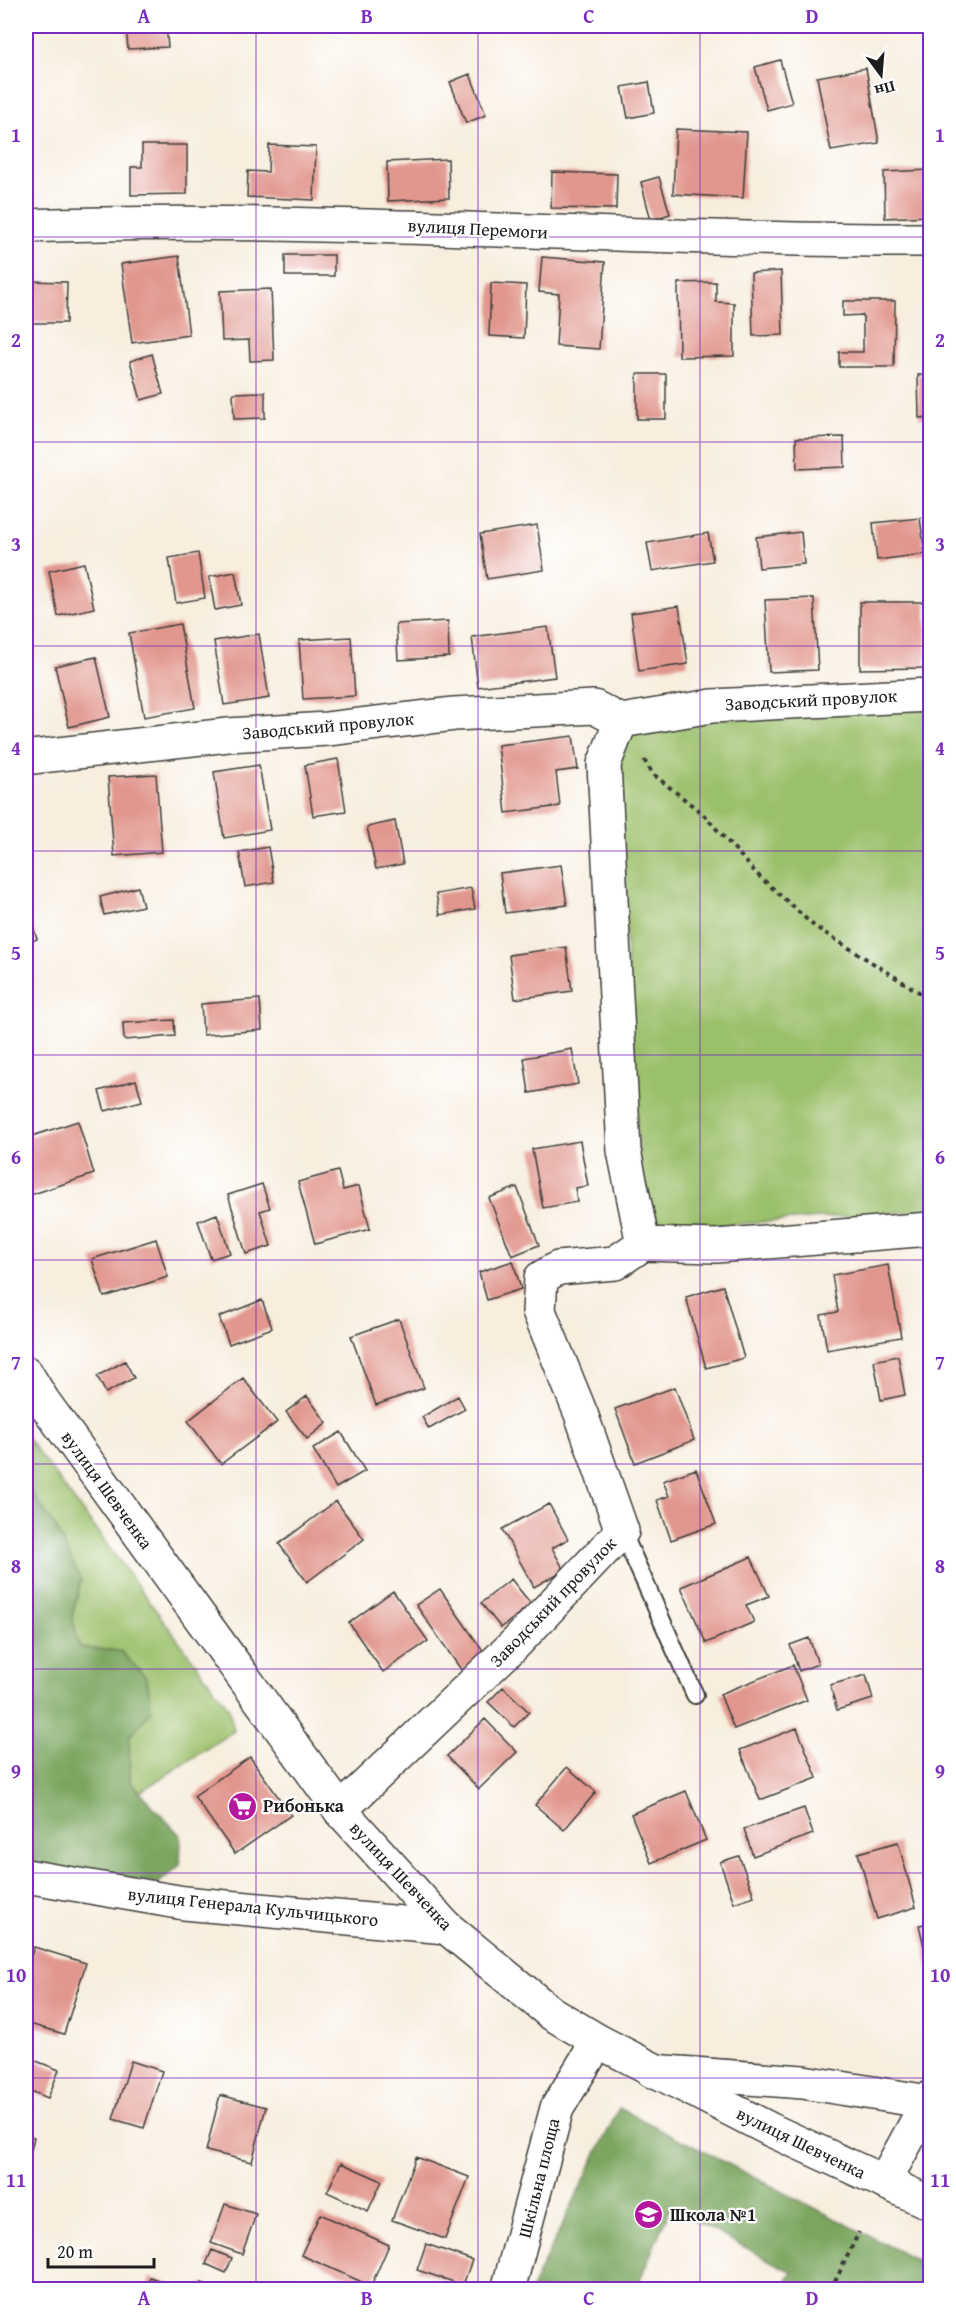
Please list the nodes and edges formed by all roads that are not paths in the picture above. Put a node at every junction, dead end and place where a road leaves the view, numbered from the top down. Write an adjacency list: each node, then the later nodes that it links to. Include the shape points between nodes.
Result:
1 (26, 226): 2 (street, вулиця Перемоги, via 415,225 664,237)
2 (930, 240)
3 (930, 694): 4 (street, Заводський провулок, via 712,706)
4 (621, 721): 5 (street, Заводський провулок, via 594,707 454,714); 7 (street, via 603,764 624,1151)
5 (32, 757)
6 (930, 1229): 7 (street, via 716,1246)
7 (643, 1244): 9 (street, Заводський провулок, via 615,1263 558,1268 541,1278 539,1311)
8 (26, 1373): 11 (street, вулиця Шевченка)
9 (622, 1531): 10 (lane); 11 (street, Заводський провулок, via 516,1643)
10 (695, 1695)
11 (340, 1810): 13 (street, вулиця Шевченка)
12 (26, 1876): 13 (street, вулиця Генерала Кульчицького, via 184,1903)
13 (446, 1927): 14 (street, вулиця Шевченка, via 550,2013)
14 (598, 2041): 15 (street, вулиця Шевченка); 19 (street, Шкільна площа, via 557,2108)
15 (652, 2071): 16 (street, via 803,2082); 17 (street, вулиця Шевченка)
16 (930, 2100): 17 (street)
17 (884, 2182): 18 (street, вулиця Шевченка)
18 (930, 2203)
19 (508, 2289)

